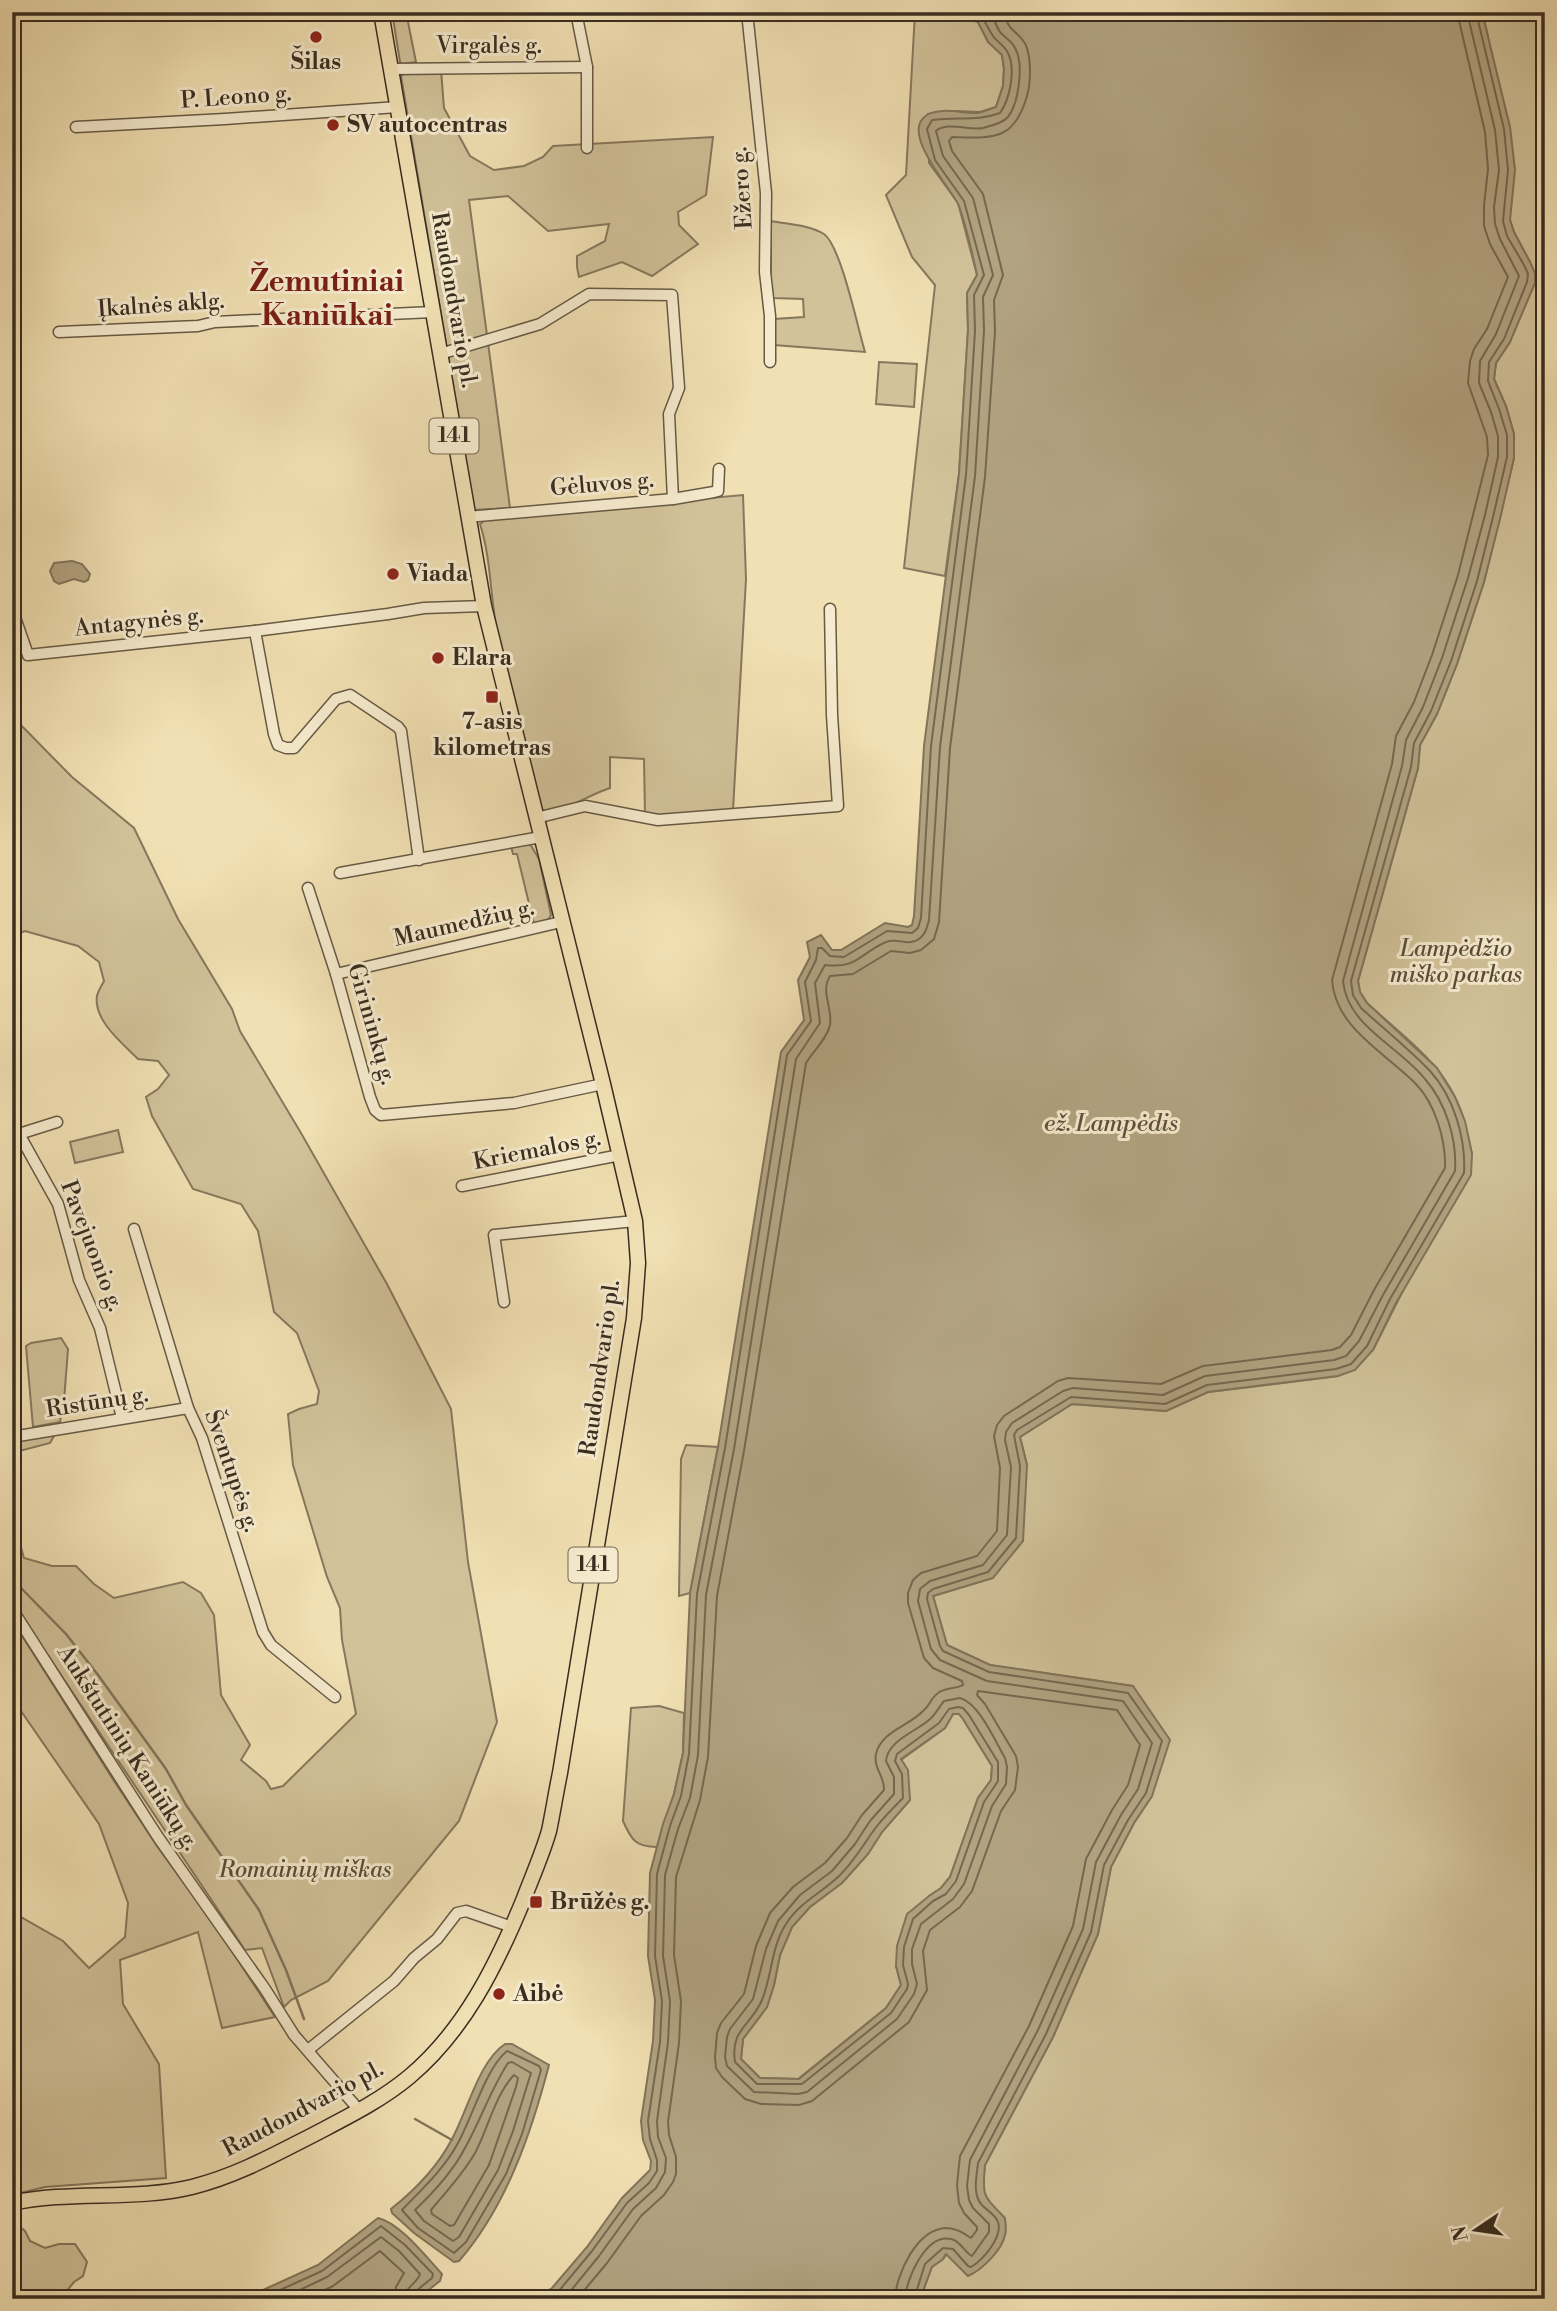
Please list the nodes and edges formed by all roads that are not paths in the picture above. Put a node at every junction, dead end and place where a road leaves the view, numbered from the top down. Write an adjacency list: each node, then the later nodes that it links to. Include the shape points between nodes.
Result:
1 (381, 12): 5 (main road, Raudondvario pl. / 141)
2 (576, 12): 4 (street)
3 (747, 12): 12 (street, Ežero g., via 765,193)
4 (587, 67): 5 (street, Virgalės g.); 8 (street)
5 (391, 69): 6 (main road, Raudondvario pl. / 141)
6 (398, 107): 7 (street, P. Leono g.); 9 (main road, Raudondvario pl. / 141)
7 (76, 127)
8 (587, 148)
9 (433, 312): 10 (street, Įkalnės aklg.); 11 (main road, Raudondvario pl. / 141)
10 (59, 332)
11 (440, 355): 14 (street, via 540,324 589,294 672,295 679,388 670,414); 15 (main road, Raudondvario pl. / 141)
12 (770, 362)
13 (719, 470): 14 (street, Gėluvos g., via 718,491)
14 (673, 499): 15 (street, Gėluvos g.)
15 (467, 517): 16 (main road, Raudondvario pl. / 141)
16 (484, 606): 19 (street, Antagynės g., via 424,608); 20 (main road, Raudondvario pl. / 141)
17 (12, 609): 19 (street, Antagynės g., via 28,655)
18 (830, 609): 20 (street, via 838,806 658,820 585,806)
19 (255, 631): 22 (street, via 278,745 294,748 336,699 350,695 401,731)
20 (536, 818): 21 (main road, Raudondvario pl. / 141)
21 (541, 837): 22 (street); 25 (main road, Raudondvario pl. / 141)
22 (419, 860): 23 (street)
23 (340, 873)
24 (308, 888): 26 (street, Girininkų g.)
25 (561, 922): 26 (street, Maumedžių g.); 27 (main road, Raudondvario pl. / 141)
26 (336, 974): 27 (street, Girininkų g., via 370,1097 381,1115 514,1103)
27 (603, 1084): 30 (main road, Raudondvario pl. / 141)
28 (57, 1122): 29 (street, Pavejuonio g.)
29 (15, 1134): 36 (street, Pavejuonio g., via 58,1204 79,1280 100,1328)
30 (620, 1155): 31 (street, Kriemalos g.); 32 (main road, Raudondvario pl. / 141)
31 (462, 1186)
32 (635, 1221): 34 (street, via 494,1235); 40 (main road, Raudondvario pl. / 141, via 634,1318 560,1773 541,1856)
33 (134, 1229): 35 (street, Šventupės g.)
34 (504, 1302)
35 (188, 1408): 36 (street, Ristūnų g.); 39 (street, Šventupės g., via 202,1438 263,1632 271,1645)
36 (122, 1418): 37 (street, Ristūnų g.)
37 (12, 1437)
38 (12, 1609): 41 (street, Aukštutinių Kaniūkų g., via 158,1837)
39 (335, 1697)
40 (512, 1927): 41 (street, via 482,1915 457,1913 394,1981); 42 (main road, Raudondvario pl. / 141, via 472,2004 447,2040 406,2080)
41 (307, 2050): 42 (street, Aukštutinių Kaniūkų g.)
42 (359, 2110): 43 (main road, Raudondvario pl. / 141, via 244,2171 192,2187)
43 (12, 2203)

